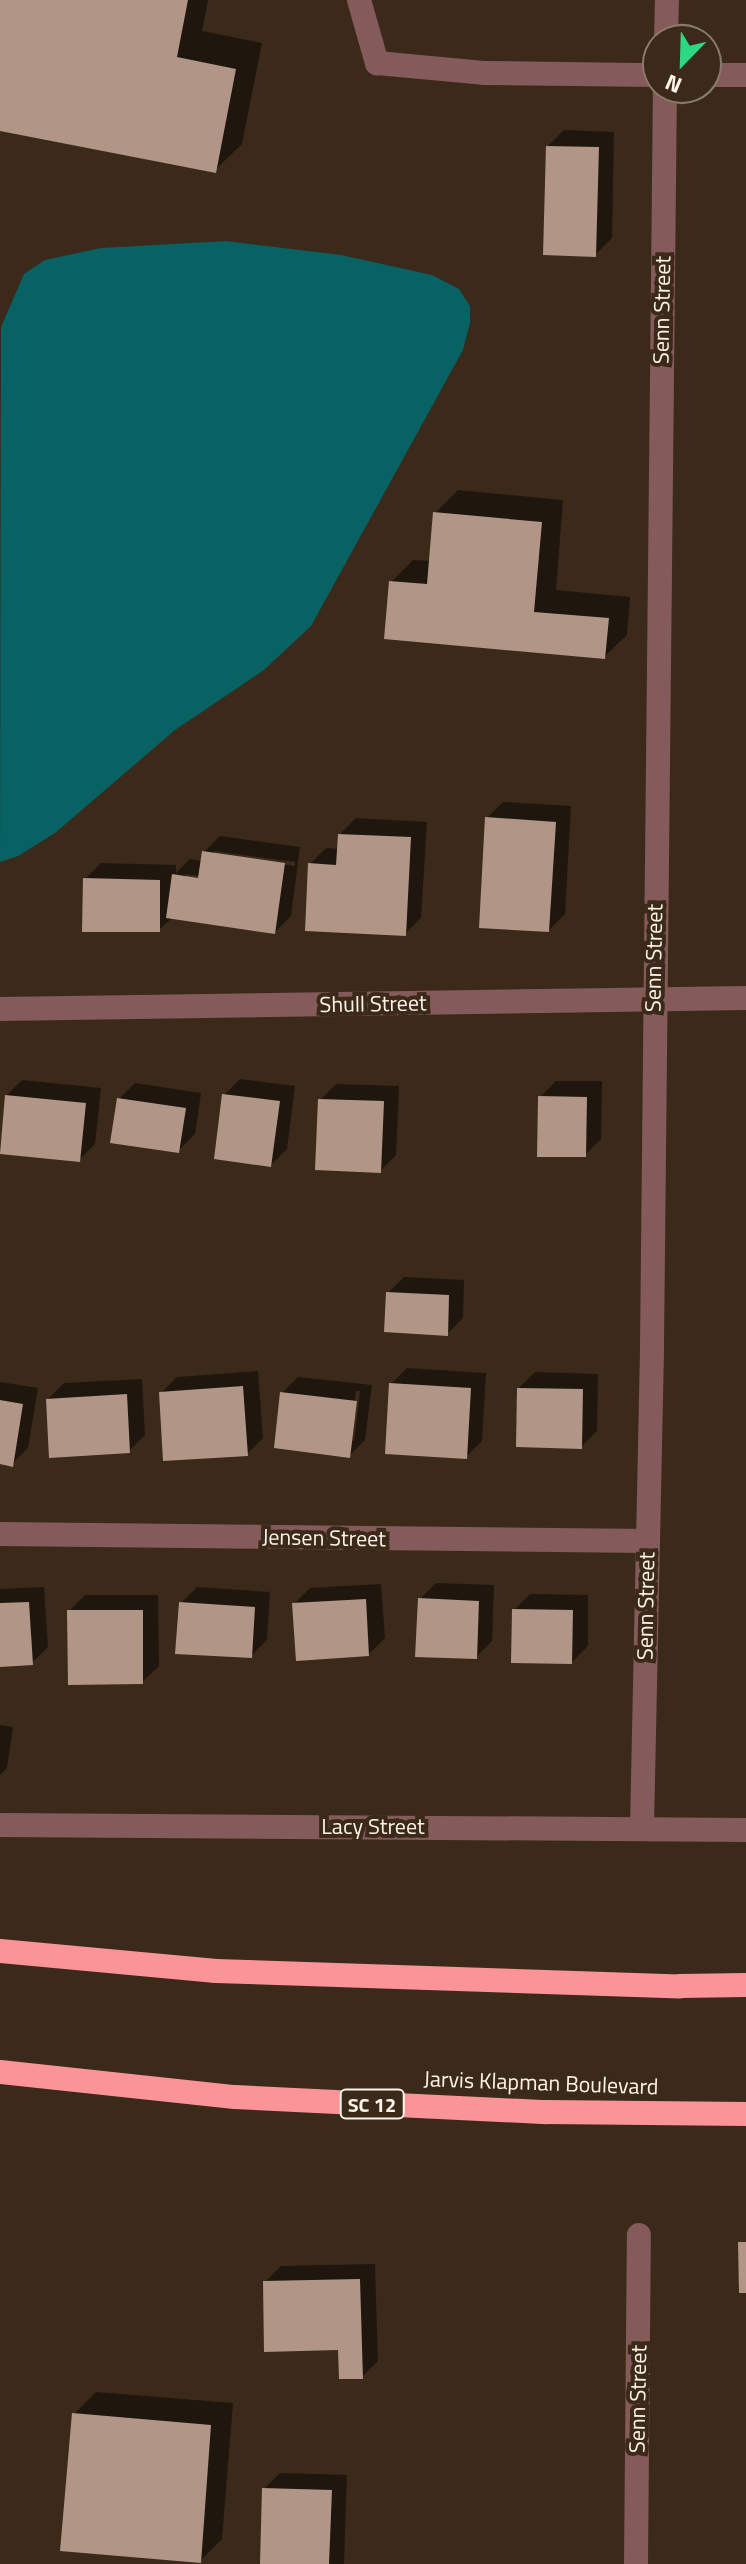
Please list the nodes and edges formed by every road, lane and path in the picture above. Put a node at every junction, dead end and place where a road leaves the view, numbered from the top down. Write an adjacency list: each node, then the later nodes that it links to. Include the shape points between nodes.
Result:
1 (359, 0): 4 (street, via 377,63 484,73)
2 (667, 0): 3 (street)
3 (666, 24)
4 (642, 75)
5 (722, 75): 6 (street)
6 (746, 75)
7 (665, 104): 9 (street, Senn Street)
8 (746, 998): 9 (street, Shull Street)
9 (653, 999): 10 (street, Shull Street); 12 (street, Senn Street)
10 (0, 1009)
11 (0, 1534): 12 (street, Jensen Street)
12 (647, 1541): 14 (street, Senn Street)
13 (0, 1825): 14 (street, Lacy Street)
14 (642, 1828): 15 (street, Lacy Street)
15 (746, 1830)
16 (0, 1951): 17 (highway, via 216,1971)
17 (746, 1985)
18 (0, 2072): 19 (highway, Jarvis Klapman Boulevard / SC 12, via 235,2097 547,2112)
19 (746, 2114)
20 (639, 2235): 21 (street, Senn Street)
21 (636, 2564)

